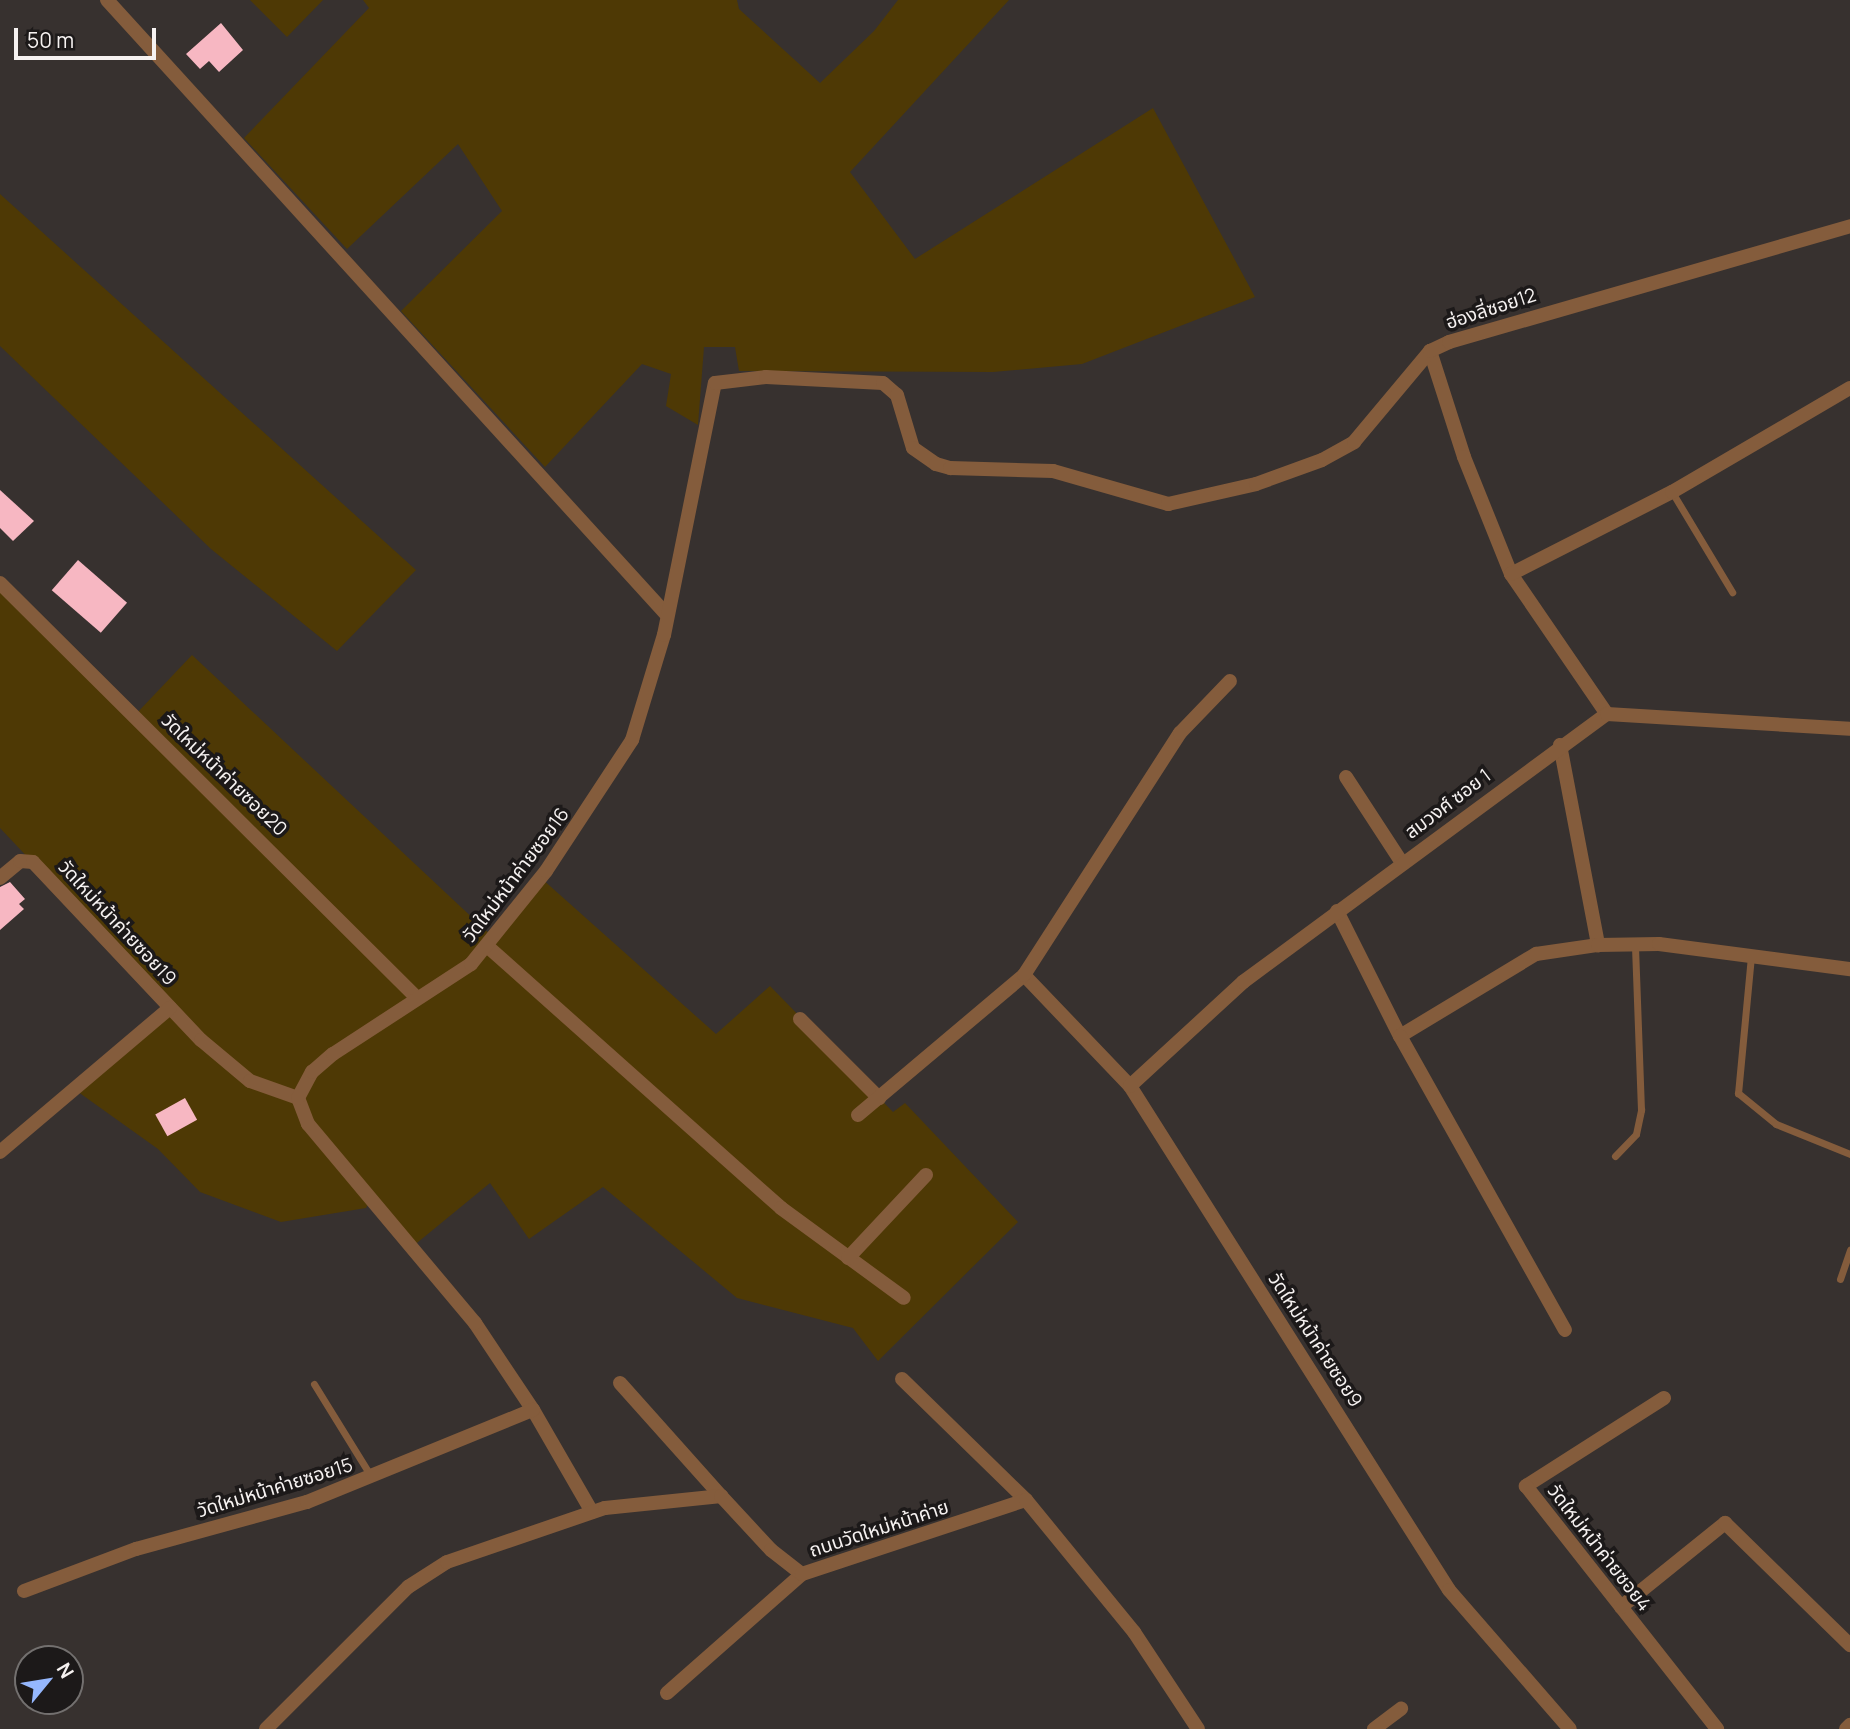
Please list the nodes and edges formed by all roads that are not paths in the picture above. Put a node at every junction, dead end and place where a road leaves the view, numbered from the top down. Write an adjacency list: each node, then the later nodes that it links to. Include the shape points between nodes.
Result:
1 (107, 0): 10 (street)
2 (1850, 226): 3 (street, ฮ่องลี่ซอย12, via 1486,328)
3 (1430, 351): 5 (street, ฮ่องลี่ซอย12, via 1354,442 1322,460 1214,495 1168,504 1053,471 950,468); 7 (street, via 1464,457)
4 (1850, 388): 6 (street)
5 (913, 448): 10 (street, วัดใหม่หน้าค่ายซอย16, via 897,395 883,383 765,377 715,383)
6 (1672, 492): 7 (street); 9 (lane)
7 (1511, 574): 12 (street)
8 (0, 583): 25 (street, วัดใหม่หน้าค่ายซอย20)
9 (1732, 592)
10 (667, 615): 21 (street, วัดใหม่หน้าค่ายซอย16, via 632,740 586,814)
11 (1230, 681): 24 (street, via 1180,733)
12 (1607, 714): 13 (street); 14 (street, สมวงศ์ ซอย 1)
13 (1850, 729)
14 (1560, 745): 16 (street, สมวงศ์ ซอย 1); 20 (street)
15 (1346, 777): 16 (street)
16 (1402, 863): 18 (street, สมวงศ์ ซอย 1)
17 (0, 878): 26 (street, วัดใหม่หน้าค่ายซอย19, via 20,861 33,862)
18 (1337, 911): 28 (street); 29 (street, สมวงศ์ ซอย 1, via 1243,982)
19 (1635, 943): 20 (street); 22 (street); 35 (lane, via 1641,1110 1636,1134)
20 (1598, 945): 28 (street, via 1535,954)
21 (487, 946): 25 (street, วัดใหม่หน้าค่ายซอย16, via 471,964); 38 (street, via 781,1208)
22 (1751, 955): 23 (street); 34 (lane, via 1738,1093 1776,1124)
23 (1850, 969)
24 (1024, 975): 29 (street, วัดใหม่หน้าค่ายซอย9); 31 (street)
25 (417, 998): 30 (street, วัดใหม่หน้าค่ายซอย16, via 312,1072)
26 (170, 1008): 30 (street, วัดใหม่หน้าค่ายซอย19, via 201,1041 250,1080); 33 (street, วัดใหม่หน้าค่ายซอย19)
27 (800, 1018): 31 (street)
28 (1400, 1036): 41 (street)
29 (1130, 1086): 61 (street, วัดใหม่หน้าค่ายซอย9, via 1449,1590)
30 (298, 1098): 46 (street, via 308,1124 475,1323)
31 (879, 1098): 32 (street)
32 (858, 1115)
33 (0, 1152)
34 (1850, 1154)
35 (1615, 1156)
36 (926, 1175): 38 (street)
37 (1850, 1253): 39 (lane)
38 (848, 1258): 40 (street)
39 (1840, 1279)
40 (904, 1298)
41 (1565, 1330)
42 (902, 1379): 49 (street)
43 (620, 1383): 48 (street, ถนนวัดใหม่หน้าค่าย)
44 (314, 1384): 47 (lane)
45 (1664, 1398): 53 (street, วัดใหม่หน้าค่ายซอย4, via 1527,1486)
46 (533, 1410): 47 (street, วัดใหม่หน้าค่ายซอย15); 50 (street)
47 (372, 1478): 52 (street, วัดใหม่หน้าค่ายซอย15, via 307,1502 136,1549)
48 (720, 1496): 50 (street, via 687,1496); 51 (street, ถนนวัดใหม่หน้าค่าย, via 771,1550)
49 (1026, 1500): 51 (street, ถนนวัดใหม่หน้าค่าย); 59 (street, via 1134,1632)
50 (593, 1512): 58 (street, via 447,1562 408,1587)
51 (802, 1574): 55 (street)
52 (24, 1591)
53 (1621, 1607): 54 (street, via 1725,1523); 62 (street, วัดใหม่หน้าค่ายซอย4)
54 (1850, 1645)
55 (667, 1693)
56 (1401, 1709): 60 (street)
57 (1850, 1725): 63 (street)
58 (266, 1729)
59 (1198, 1729)
60 (1374, 1729)
61 (1570, 1729)
62 (1717, 1729)
63 (1846, 1729)

